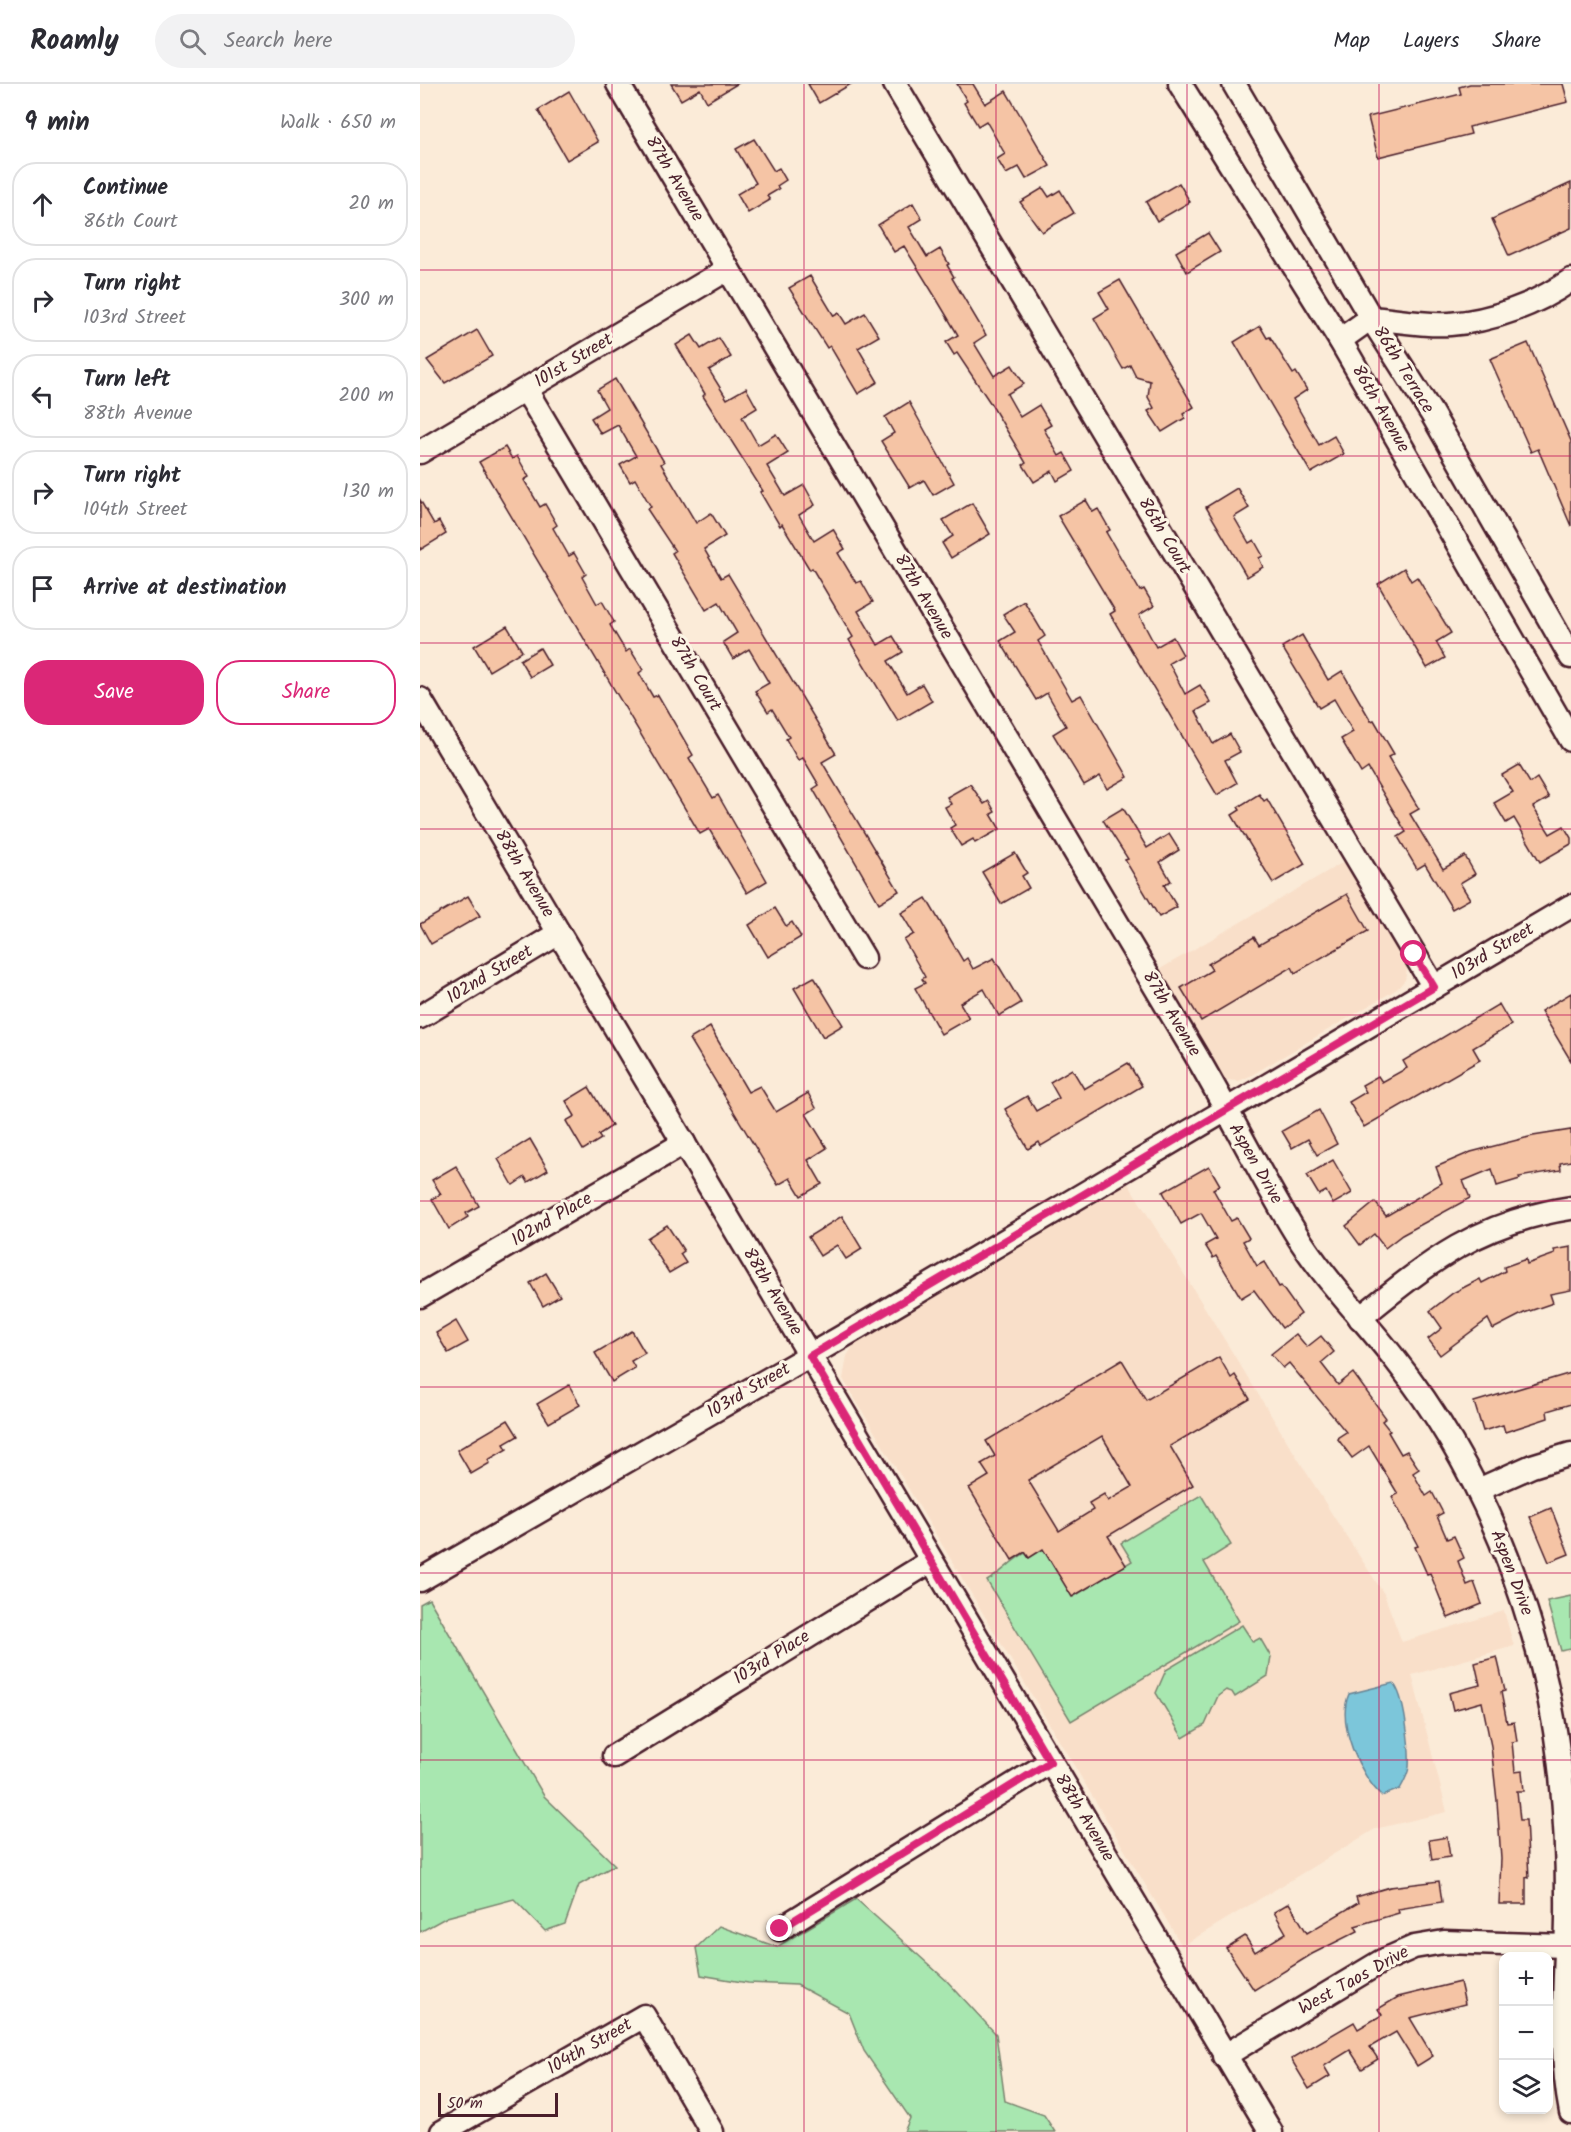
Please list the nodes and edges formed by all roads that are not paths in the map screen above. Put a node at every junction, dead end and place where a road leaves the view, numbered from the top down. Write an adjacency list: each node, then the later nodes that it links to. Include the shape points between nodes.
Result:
1 (618, 84): 5 (street, 87th Avenue)
2 (895, 84): 18 (street, 86th Court)
3 (1180, 84): 8 (street, 86th Avenue)
4 (1234, 84): 7 (street, 86th Terrace)
5 (728, 269): 9 (street, 101st Street); 20 (street, 87th Avenue, via 1199,1061)
6 (1571, 280): 7 (street, via 1554,292 1500,315 1459,323)
7 (1371, 318): 8 (street); 11 (street, 86th Terrace, via 1432,414)
8 (1340, 340): 14 (street, 86th Avenue)
9 (526, 390): 10 (street, 101st Street); 17 (street, 87th Court)
10 (420, 452)
11 (1571, 657)
12 (420, 699): 13 (street, 88th Avenue)
13 (429, 734): 16 (street, 88th Avenue)
14 (1571, 740)
15 (1571, 906): 18 (street, 103rd Street)
16 (559, 933): 19 (street, 102nd Street); 21 (street, 88th Avenue)
17 (864, 958)
18 (1434, 987): 20 (street, 103rd Street)
19 (420, 1017)
20 (1225, 1111): 24 (street, Aspen Drive, via 1308,1253); 25 (street, 103rd Street)
21 (684, 1143): 23 (street, 102nd Place); 25 (street, 88th Avenue)
22 (1571, 1208): 24 (street, via 1497,1226 1448,1250)
23 (420, 1296)
24 (1360, 1318): 27 (street, Aspen Drive, via 1423,1397)
25 (810, 1356): 28 (street, 88th Avenue); 29 (street, 103rd Street)
26 (1571, 1454): 27 (street)
27 (1478, 1490): 33 (street, Aspen Drive, via 1521,1597 1546,1685 1562,1770 1567,1823)
28 (931, 1561): 30 (street, 103rd Place); 31 (street, 88th Avenue)
29 (420, 1580)
30 (614, 1756)
31 (1050, 1762): 32 (street); 34 (street, 88th Avenue)
32 (780, 1929)
33 (1566, 1946): 34 (street, West Taos Drive, via 1444,1942 1414,1947 1382,1961); 35 (street, Aspen Drive, via 1562,2042)
34 (1224, 2056): 38 (street, 88th Avenue)
35 (1571, 2112)
36 (442, 2132): 37 (street, 104th Street, via 644,2016)
37 (712, 2132)
38 (1270, 2132)

